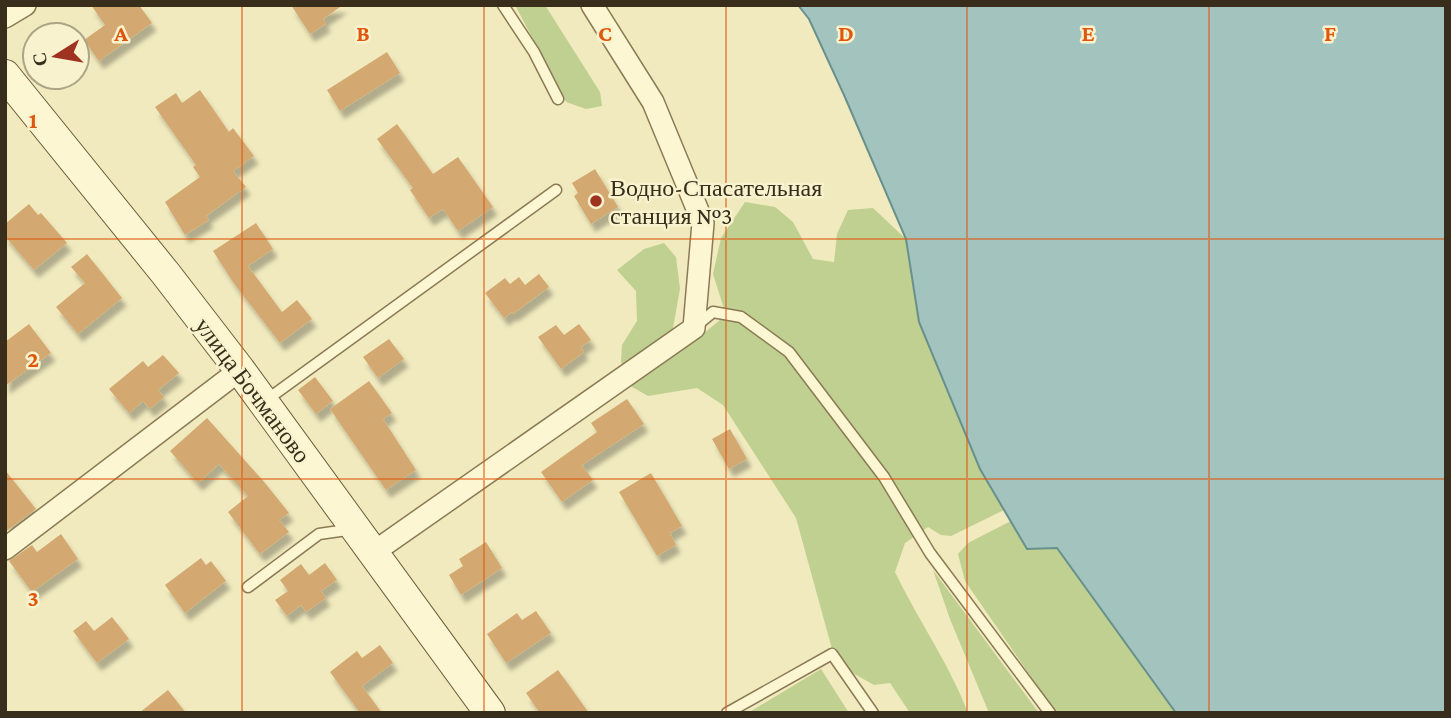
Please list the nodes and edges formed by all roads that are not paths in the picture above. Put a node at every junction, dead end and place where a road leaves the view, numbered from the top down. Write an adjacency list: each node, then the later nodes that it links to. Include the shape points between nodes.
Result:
1 (24, 5): 4 (street)
2 (503, 5): 6 (lane)
3 (592, 5): 8 (street, via 653,102 703,223)
4 (5, 17)
5 (5, 75): 9 (main road, улица Бочманово)
6 (558, 99)
7 (556, 190): 10 (lane)
8 (694, 328): 11 (street); 17 (lane, via 713,312 741,317 789,352 884,477 930,553)
9 (240, 370): 10 (main road, улица Бочманово); 12 (street)
10 (263, 402): 11 (main road, улица Бочманово)
11 (365, 540): 13 (lane, via 319,534); 14 (main road, улица Бочманово)
12 (5, 549)
13 (247, 587)
14 (490, 713)
15 (727, 713): 16 (lane, via 832,654)
16 (873, 713)
17 (1050, 713)

